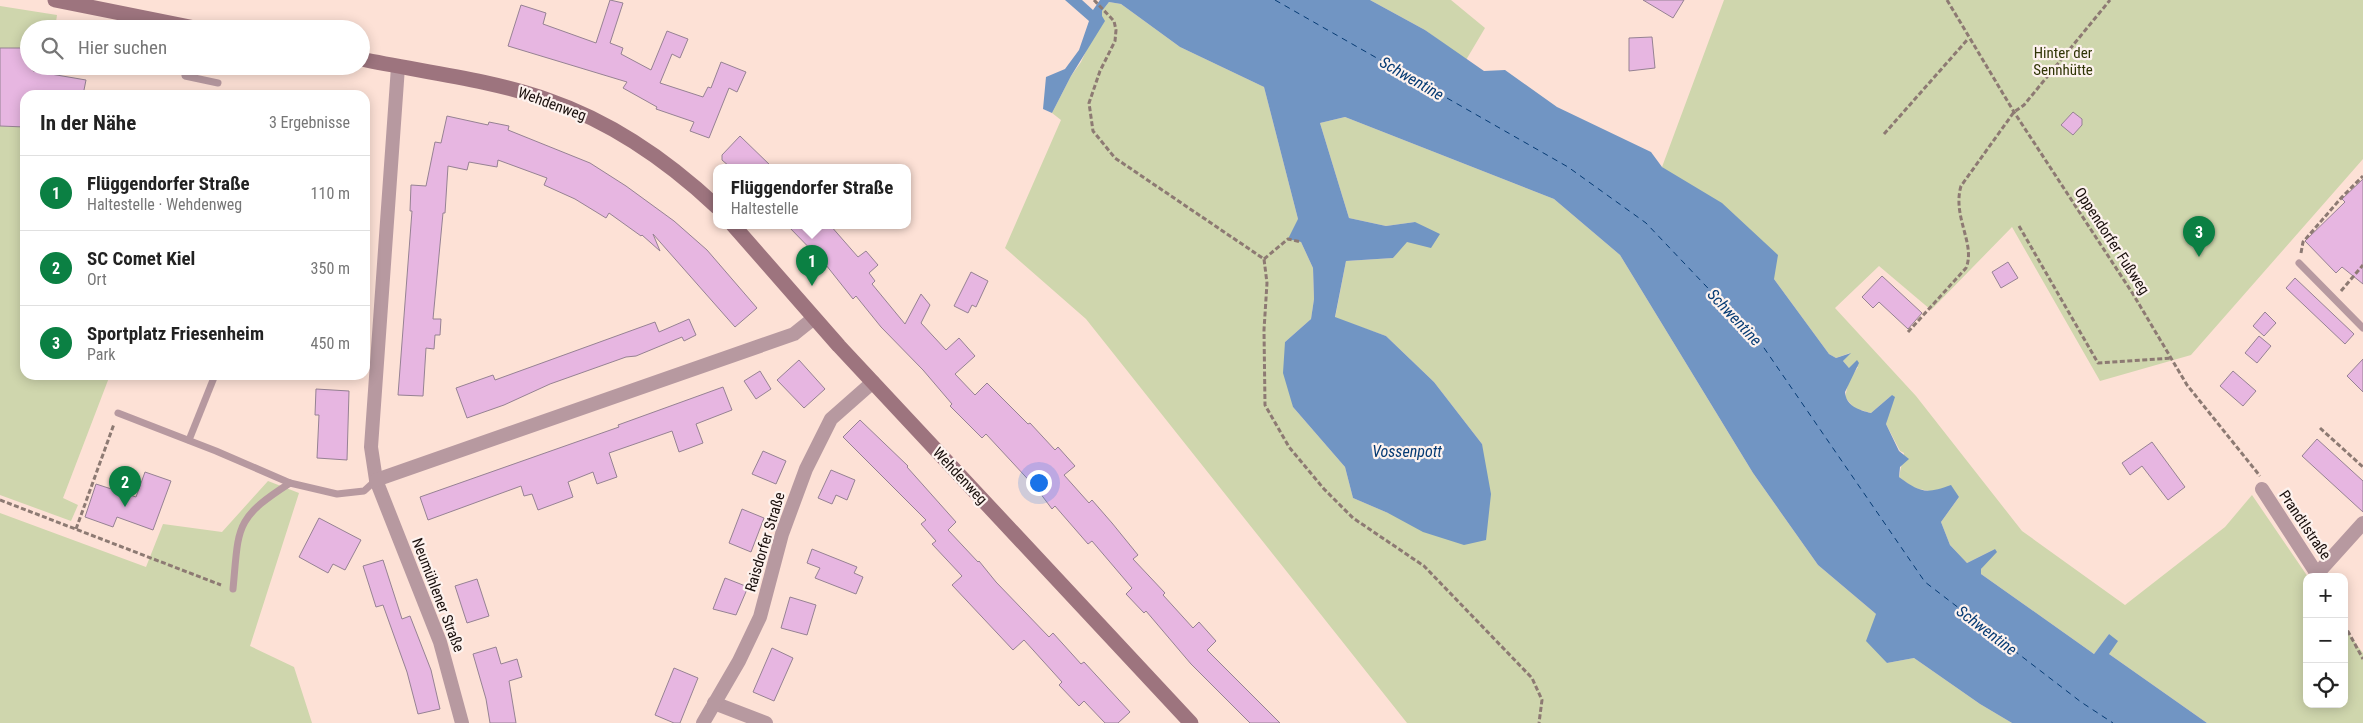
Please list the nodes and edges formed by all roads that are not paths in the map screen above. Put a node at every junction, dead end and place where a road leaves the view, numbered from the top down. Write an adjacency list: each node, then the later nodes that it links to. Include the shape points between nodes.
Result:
1 (55, 0): 2 (main road)
2 (154, 20)
3 (370, 61): 4 (main road, Wehdenweg)
4 (398, 67): 7 (main road, Wehdenweg, via 517,90 583,114 653,154); 16 (street, Neumühlener Straße, via 371,447)
5 (183, 75): 6 (lane)
6 (218, 83)
7 (713, 204)
8 (736, 229): 10 (main road, Wehdenweg)
9 (2299, 263): 11 (lane)
10 (814, 318): 13 (main road, Wehdenweg); 16 (street, via 794,334)
11 (2363, 328)
12 (213, 380): 15 (lane)
13 (873, 382): 21 (street, Raisdorfer Straße, via 831,419 806,469 782,534 760,617); 25 (main road, Wehdenweg)
14 (118, 413): 15 (lane)
15 (189, 440): 17 (lane)
16 (376, 480): 17 (lane, via 364,491 337,494); 22 (street, Neumühlener Straße, via 440,642)
17 (290, 483): 20 (lane, via 264,500 244,519 238,534)
18 (2262, 489): 19 (street, Prandtlstraße, via 2317,574)
19 (2363, 524)
20 (233, 589)
21 (714, 703): 23 (street, Raisdorfer Straße); 24 (street)
22 (462, 723)
23 (703, 723)
24 (766, 723)
25 (1190, 723)

